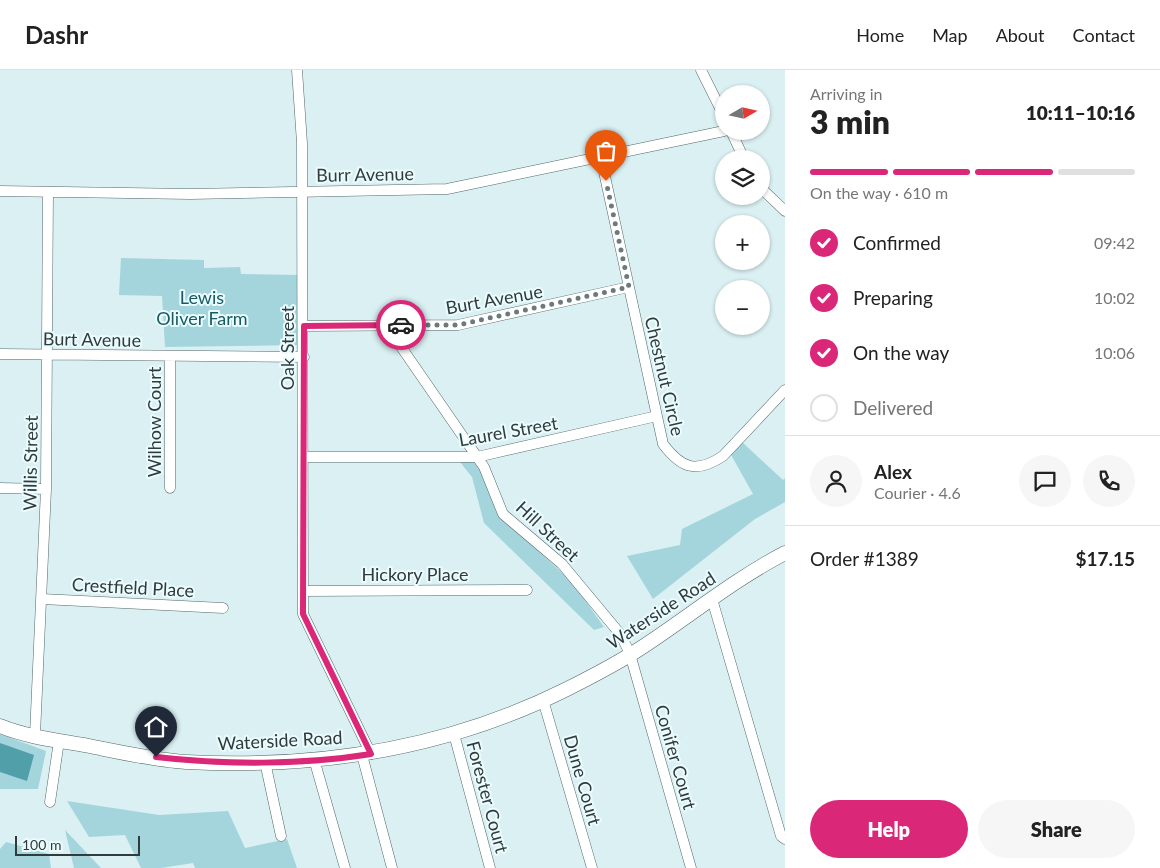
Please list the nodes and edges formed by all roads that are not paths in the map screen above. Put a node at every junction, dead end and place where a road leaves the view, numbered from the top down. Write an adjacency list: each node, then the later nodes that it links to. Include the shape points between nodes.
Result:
1 (297, 70): 7 (street, Oak Street)
2 (701, 70): 3 (street)
3 (715, 98)
4 (715, 132): 5 (street, Burr Avenue)
5 (601, 158): 7 (street, Burr Avenue, via 447,189); 11 (street, Chestnut Circle)
6 (0, 191): 8 (street, Burr Avenue)
7 (302, 191): 8 (street, Burr Avenue, via 190,194); 13 (street, Oak Street)
8 (48, 192): 15 (street, Willis Street)
9 (770, 197): 10 (street)
10 (785, 211)
11 (629, 287): 12 (street, Burt Avenue, via 458,325); 19 (street, Chestnut Circle)
12 (386, 325): 13 (street, Burt Avenue); 21 (street, Hill Street)
13 (304, 326): 17 (street, Oak Street)
14 (0, 354): 15 (street, Burt Avenue)
15 (48, 354): 16 (street, Burt Avenue); 24 (street, Willis Street)
16 (170, 356): 17 (street, Burt Avenue); 23 (street, Wilhow Court)
17 (304, 357): 20 (street, Oak Street)
18 (785, 390): 19 (street, Chestnut Circle, via 723,456 699,466 686,465 673,458 663,444)
19 (657, 416): 21 (street, Laurel Street)
20 (303, 457): 21 (street, Laurel Street); 27 (street, Oak Street)
21 (476, 457): 31 (street, Hill Street, via 484,467 503,514 562,564 621,635)
22 (0, 488): 24 (street)
23 (170, 488)
24 (46, 489): 28 (street, Willis Street)
25 (785, 553): 29 (main road, Waterside Road)
26 (527, 590): 27 (street, Hickory Place)
27 (303, 591): 37 (street, Oak Street, via 303,614 307,626)
28 (42, 599): 30 (street, Crestfield Place); 35 (street, Willis Street)
29 (712, 599): 31 (main road, Waterside Road); 42 (street, via 781,836)
30 (223, 608)
31 (630, 654): 32 (main road, Waterside Road); 47 (street, Conifer Court)
32 (543, 700): 34 (main road, Waterside Road, via 495,722); 46 (street, Dune Court)
33 (0, 726): 35 (main road, Waterside Road)
34 (454, 734): 37 (main road, Waterside Road, via 422,744); 45 (street, Forester Court)
35 (35, 735): 36 (main road, Waterside Road)
36 (59, 740): 39 (main road, Waterside Road, via 183,762); 40 (street)
37 (367, 754): 38 (main road, Waterside Road); 44 (street, Oak Street)
38 (314, 759): 39 (main road, Waterside Road); 43 (street)
39 (265, 762): 41 (street)
40 (50, 802)
41 (281, 836)
42 (785, 839)
43 (345, 868)
44 (392, 868)
45 (490, 868)
46 (592, 868)
47 (691, 868)

